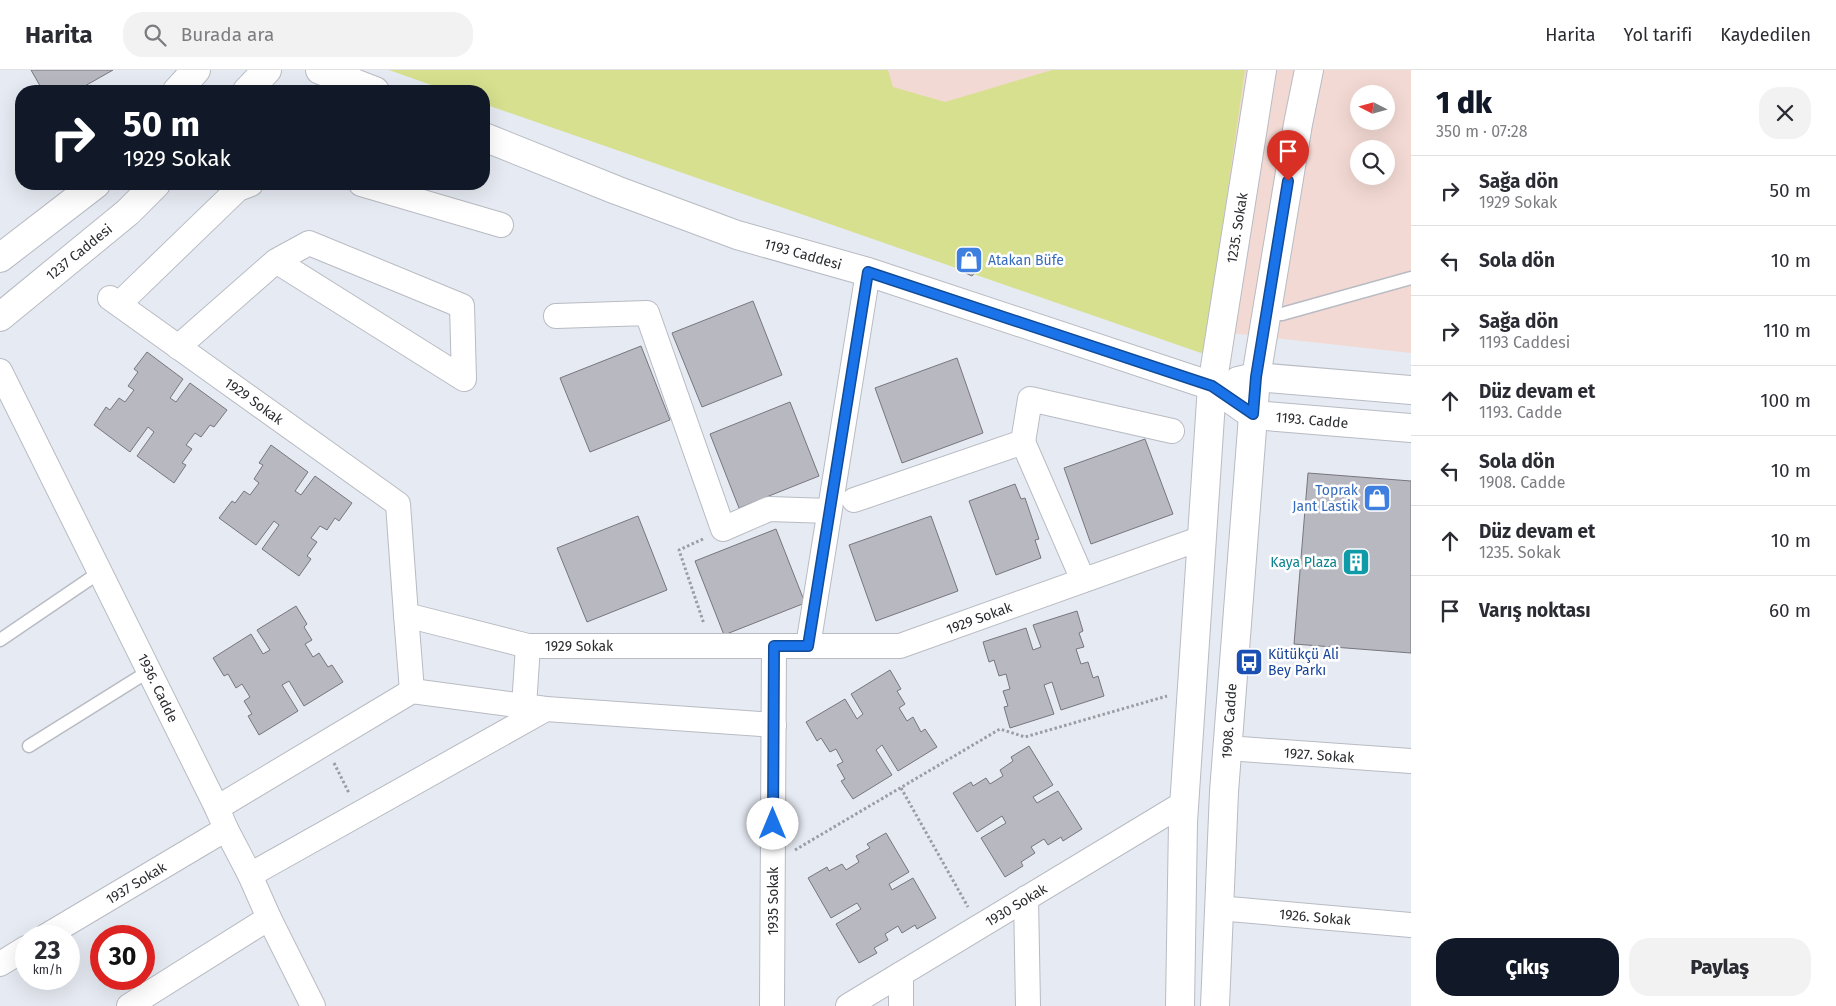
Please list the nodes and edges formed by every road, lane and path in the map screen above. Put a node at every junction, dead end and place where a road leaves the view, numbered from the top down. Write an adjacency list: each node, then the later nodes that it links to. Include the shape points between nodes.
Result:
1 (196, 70): 6 (main road)
2 (268, 70): 7 (main road)
3 (320, 70): 8 (main road)
4 (1262, 70): 25 (main road, 1235. Sokak)
5 (1309, 70): 19 (main road)
6 (183, 85)
7 (253, 85)
8 (359, 85)
9 (490, 139): 17 (main road, 1193 Caddesi, via 737,235)
10 (88, 190): 15 (main road)
11 (150, 190): 21 (main road, 1237 Caddesi, via 128,212)
12 (237, 190): 22 (street, 1929 Sokak, via 115,301)
13 (381, 190): 14 (street)
14 (501, 225)
15 (0, 258)
16 (276, 262): 16 (street, via 456,374 464,379 462,306 309,243); 22 (street)
17 (868, 272): 25 (main road, 1193 Caddesi); 32 (street)
18 (1411, 278): 19 (lane, via 1282,314)
19 (1266, 314): 24 (main road)
20 (556, 316): 33 (street, via 647,313)
21 (0, 317)
22 (178, 347): 37 (street, 1929 Sokak, via 398,504)
23 (0, 371): 35 (street, 1936. Cadde)
24 (1256, 377): 25 (main road); 26 (main road); 27 (main road, 1908. Cadde)
25 (1212, 386): 27 (main road, 1193. Cadde); 34 (main road)
26 (1411, 390)
27 (1253, 414): 28 (main road, 1193. Cadde); 50 (main road, 1908. Cadde)
28 (1411, 428)
29 (1172, 431): 30 (street, via 1030,399)
30 (1023, 442): 31 (street); 36 (street)
31 (854, 500)
32 (829, 512): 33 (street, via 769,509); 42 (street)
33 (723, 529): 40 (path, via 680,550)
34 (1202, 538): 36 (street, 1929 Sokak); 44 (main road)
35 (100, 572): 38 (lane); 43 (street, 1936. Cadde)
36 (1083, 580): 42 (street, 1929 Sokak, via 900,646)
37 (406, 614): 39 (street, 1929 Sokak); 45 (street)
38 (0, 640)
39 (528, 646): 40 (street, 1929 Sokak); 46 (street)
40 (711, 646): 41 (street, 1929 Sokak)
41 (774, 646): 42 (street, 1929 Sokak); 47 (street, 1935 Sokak)
42 (808, 646)
43 (149, 671): 49 (lane); 55 (street, 1936. Cadde)
44 (1192, 689): 52 (path, via 1025,737 1000,729); 53 (main road)
45 (412, 691): 46 (street); 48 (street, 1937 Sokak)
46 (535, 708): 47 (street); 54 (street)
47 (774, 725): 56 (street, 1935 Sokak)
48 (324, 744): 54 (path); 55 (street, 1937 Sokak)
49 (29, 746)
50 (1227, 748): 51 (street, 1927. Sokak); 59 (main road, 1908. Cadde)
51 (1411, 762)
52 (900, 788): 56 (path); 63 (path)
53 (1184, 803): 58 (street, 1930 Sokak); 73 (main road)
54 (360, 814): 57 (street)
55 (221, 818): 57 (street, 1936. Cadde); 61 (street, 1937 Sokak)
56 (773, 863): 69 (street, 1935 Sokak)
57 (250, 875): 60 (street, 1936. Cadde)
58 (1026, 898): 63 (street, 1930 Sokak); 72 (street)
59 (1218, 908): 62 (street, 1926. Sokak); 74 (main road, 1908. Cadde)
60 (269, 918): 67 (street); 68 (street, 1936. Cadde)
61 (62, 925)
62 (1411, 925)
63 (979, 927): 66 (street, 1930 Sokak)
64 (15, 955): 65 (street)
65 (0, 964)
66 (901, 974): 70 (street, 1930 Sokak); 71 (street)
67 (129, 1006)
68 (313, 1006)
69 (772, 1006)
70 (848, 1006)
71 (901, 1006)
72 (1028, 1006)
73 (1180, 1006)
74 (1215, 1006)

